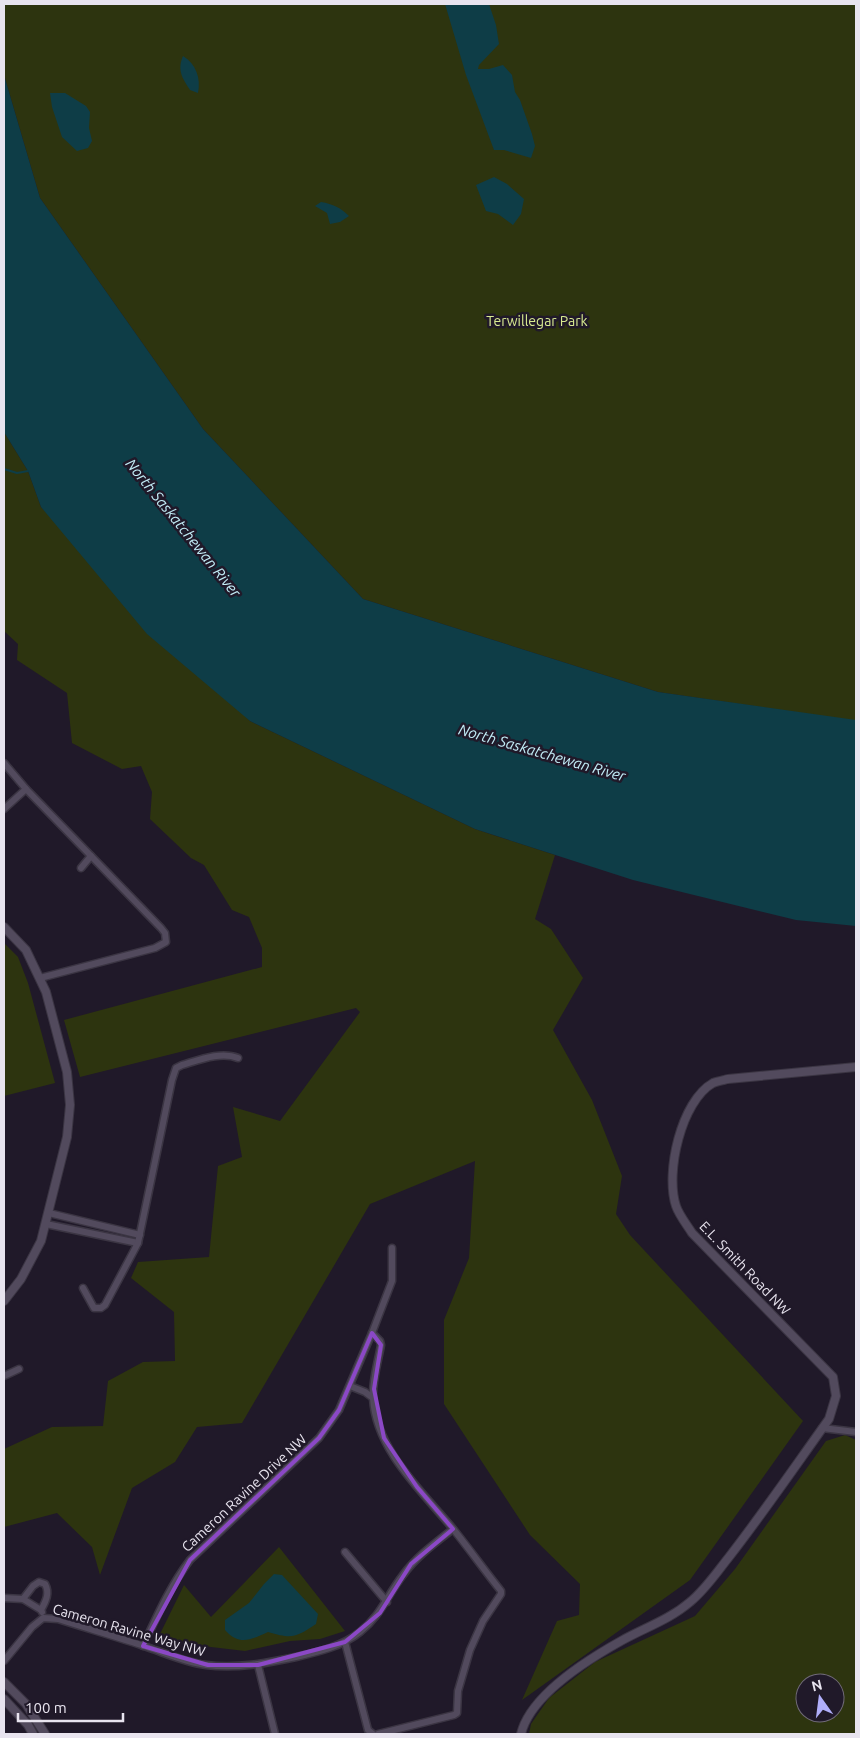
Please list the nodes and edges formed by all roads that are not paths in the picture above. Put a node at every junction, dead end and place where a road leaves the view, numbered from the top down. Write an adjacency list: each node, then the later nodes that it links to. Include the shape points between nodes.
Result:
1 (4, 763): 2 (street)
2 (26, 789): 3 (street); 4 (street)
3 (4, 809)
4 (91, 856): 5 (street); 7 (street, via 161,928 166,942 155,948)
5 (81, 868)
6 (4, 927): 7 (street, via 26,950)
7 (40, 978): 10 (street, via 67,1072 70,1105 67,1137)
8 (238, 1058): 12 (street, via 231,1055 214,1057 182,1065 174,1072)
9 (856, 1067): 22 (street, E.L. Smith Road NW, via 714,1083 697,1098 674,1150 672,1188 676,1208 692,1233 833,1377 835,1399)
10 (49, 1213): 11 (street); 12 (street)
11 (46, 1224): 13 (street); 16 (street, via 25,1272)
12 (140, 1235): 13 (street)
13 (138, 1243): 15 (street, via 105,1305 94,1308)
14 (392, 1248): 17 (street, Cameron Ravine Drive NW, via 392,1281)
15 (83, 1288)
16 (4, 1301)
17 (372, 1333): 20 (street, Cameron Ravine Drive NW); 21 (street, via 381,1345)
18 (19, 1369): 19 (street)
19 (4, 1376)
20 (350, 1386): 21 (street); 32 (street, Cameron Ravine Drive NW, via 339,1410 319,1438 190,1560 180,1573)
21 (373, 1398): 24 (street, via 380,1428 396,1459)
22 (822, 1428): 23 (street); 42 (street, E.L. Smith Road NW, via 703,1591 677,1613 620,1641 559,1682 538,1703 524,1723)
23 (856, 1432)
24 (453, 1529): 28 (street, Cameron Ravine Way NW, via 411,1564); 41 (street, via 501,1594 482,1621 470,1650 458,1691 457,1713)
25 (345, 1552): 28 (street)
26 (4, 1598): 27 (street)
27 (23, 1599): 29 (street); 29 (street, via 33,1586 39,1582 45,1584 47,1596)
28 (387, 1602): 31 (street, Cameron Ravine Way NW, via 369,1624)
29 (41, 1610): 30 (street)
30 (43, 1618): 32 (street, Cameron Ravine Way NW, via 58,1619); 33 (street, Cameron Ravine Way NW, via 32,1626)
31 (345, 1642): 34 (street, Cameron Ravine Way NW, via 313,1654); 40 (street, via 368,1730)
32 (144, 1646): 34 (street, Cameron Ravine Way NW, via 185,1661 208,1665)
33 (4, 1661)
34 (258, 1665): 39 (street)
35 (4, 1682): 38 (street, via 26,1704)
36 (4, 1699): 37 (street)
37 (33, 1734)
38 (45, 1734)
39 (275, 1734)
40 (373, 1734)
41 (378, 1734)
42 (521, 1734)

